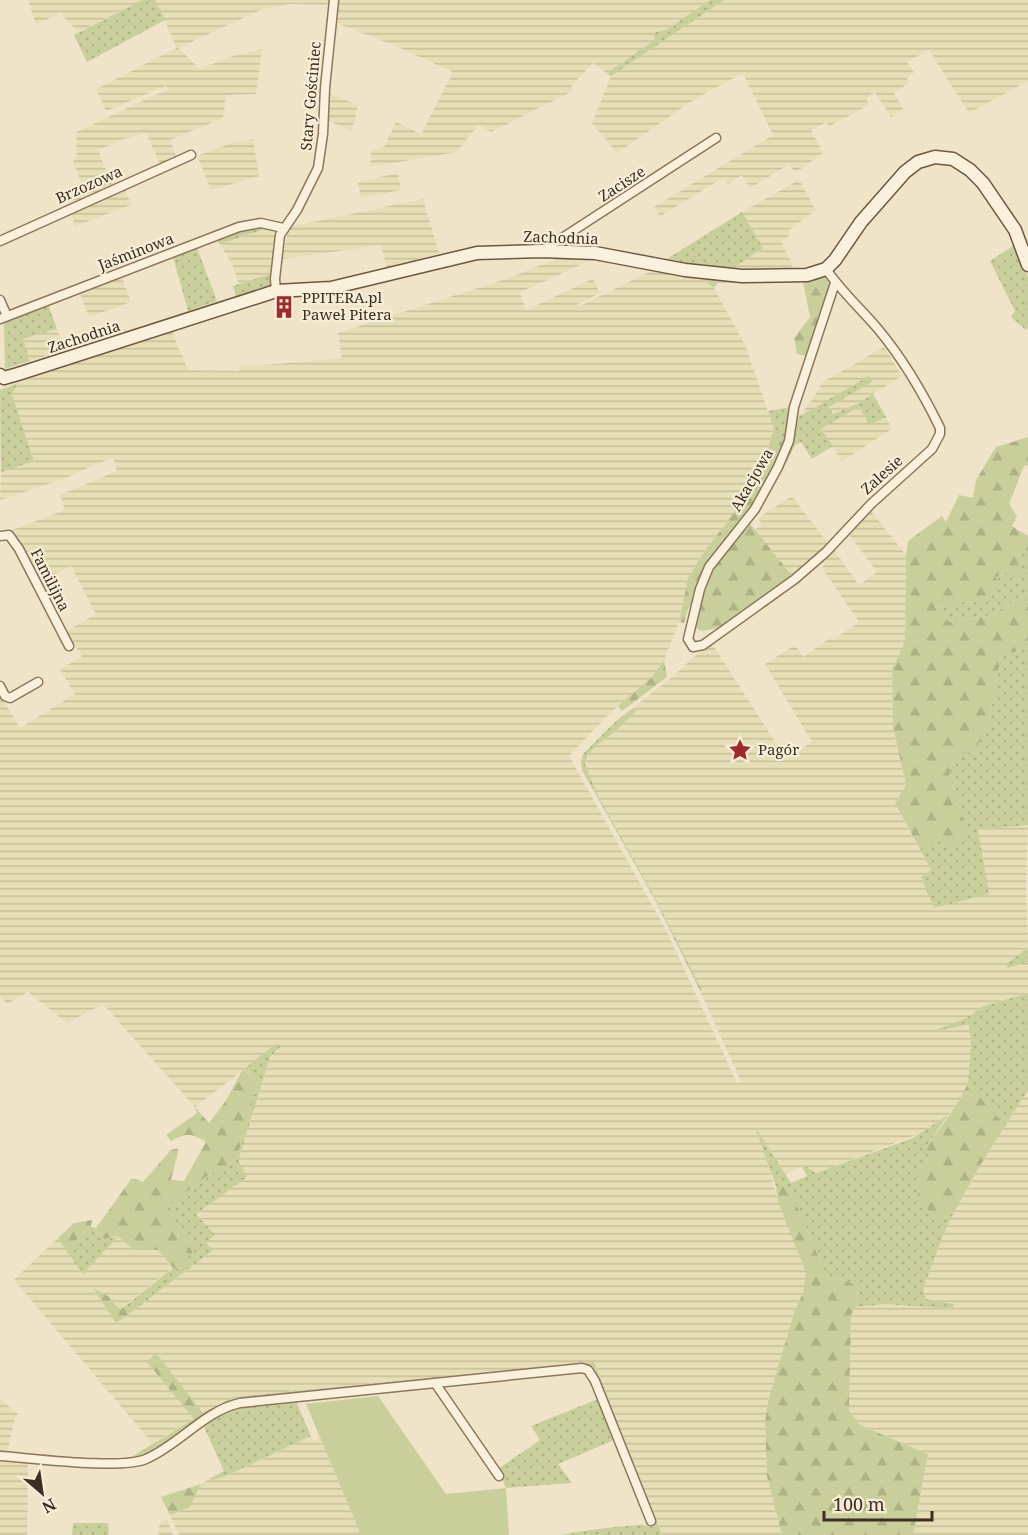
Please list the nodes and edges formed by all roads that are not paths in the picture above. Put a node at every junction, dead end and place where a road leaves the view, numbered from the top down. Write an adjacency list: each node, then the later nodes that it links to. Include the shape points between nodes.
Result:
1 (334, 0): 4 (street, Stary Gościniec, via 318,168 297,210)
2 (716, 138): 6 (street, Zacisze)
3 (191, 155): 5 (street, Brzozowa)
4 (283, 228): 10 (street, Stary Gościniec); 12 (street, Jaśminowa, via 261,223 239,227)
5 (0, 241)
6 (542, 251): 8 (street, Zachodnia, via 595,252 685,270 742,276 807,275); 10 (street, Zachodnia, via 477,253 331,288)
7 (1028, 265): 8 (street, via 1015,230 987,188 970,170 953,159 941,157 918,162 894,183)
8 (826, 269): 9 (street, Zalesie)
9 (835, 283): 16 (street, Akacjowa, via 794,407 789,441 754,508 709,567 688,639); 16 (street, Zalesie, via 891,346 923,394 940,428 937,441 795,579 703,645)
10 (276, 291): 13 (street, Zachodnia, via 18,374 4,378)
11 (0, 300): 12 (street)
12 (4, 317)
13 (0, 375)
14 (0, 536): 15 (street, Familijna, via 9,535 19,549)
15 (69, 646)
16 (693, 647)
17 (38, 682): 18 (street, via 10,698)
18 (0, 686)
19 (435, 1383): 20 (street, via 232,1405 137,1462); 21 (street); 22 (street, via 588,1370)
20 (0, 1456)
21 (500, 1476)
22 (651, 1521)

